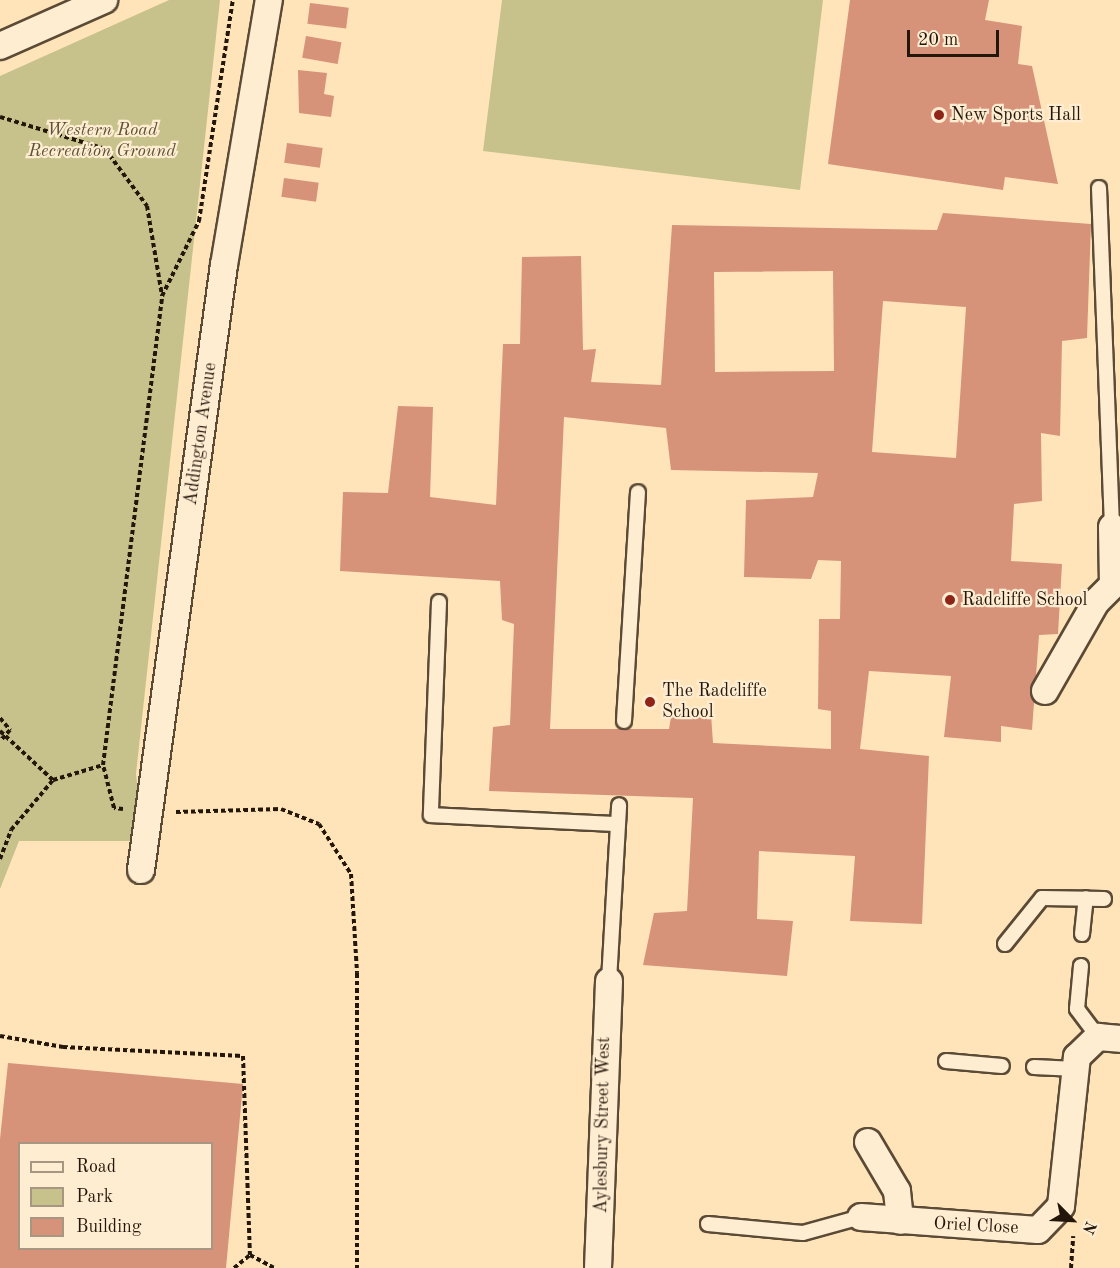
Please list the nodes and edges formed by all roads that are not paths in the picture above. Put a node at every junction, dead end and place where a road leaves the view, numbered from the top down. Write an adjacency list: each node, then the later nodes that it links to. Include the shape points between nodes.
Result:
1 (104, 0): 3 (street)
2 (269, 0): 13 (street, Addington Avenue, via 224,265)
3 (0, 46)
4 (1099, 188): 6 (lane)
5 (638, 492): 10 (lane)
6 (1112, 527): 7 (street)
7 (1117, 586): 9 (street, via 1096,602)
8 (439, 602): 12 (lane, via 431,815)
9 (1045, 691)
10 (624, 722)
11 (619, 805): 12 (lane)
12 (618, 824): 19 (lane)
13 (141, 870)
14 (1086, 898): 15 (lane); 16 (lane); 17 (lane, via 1042,898)
15 (1104, 899)
16 (1082, 934)
17 (1005, 944)
18 (1081, 966): 20 (lane, via 1077,1009)
19 (609, 981): 29 (street, Aylesbury Street West)
20 (1109, 1038): 24 (street, Oriel Close, via 1077,1057)
21 (946, 1061): 22 (lane)
22 (1002, 1066)
23 (1034, 1067): 24 (lane)
24 (1076, 1069): 27 (street, Oriel Close, via 1061,1206 1038,1230)
25 (868, 1142): 27 (street, via 897,1191)
26 (861, 1217): 27 (street, Oriel Close); 28 (lane, via 803,1233)
27 (900, 1221)
28 (708, 1224)
29 (598, 1268)

